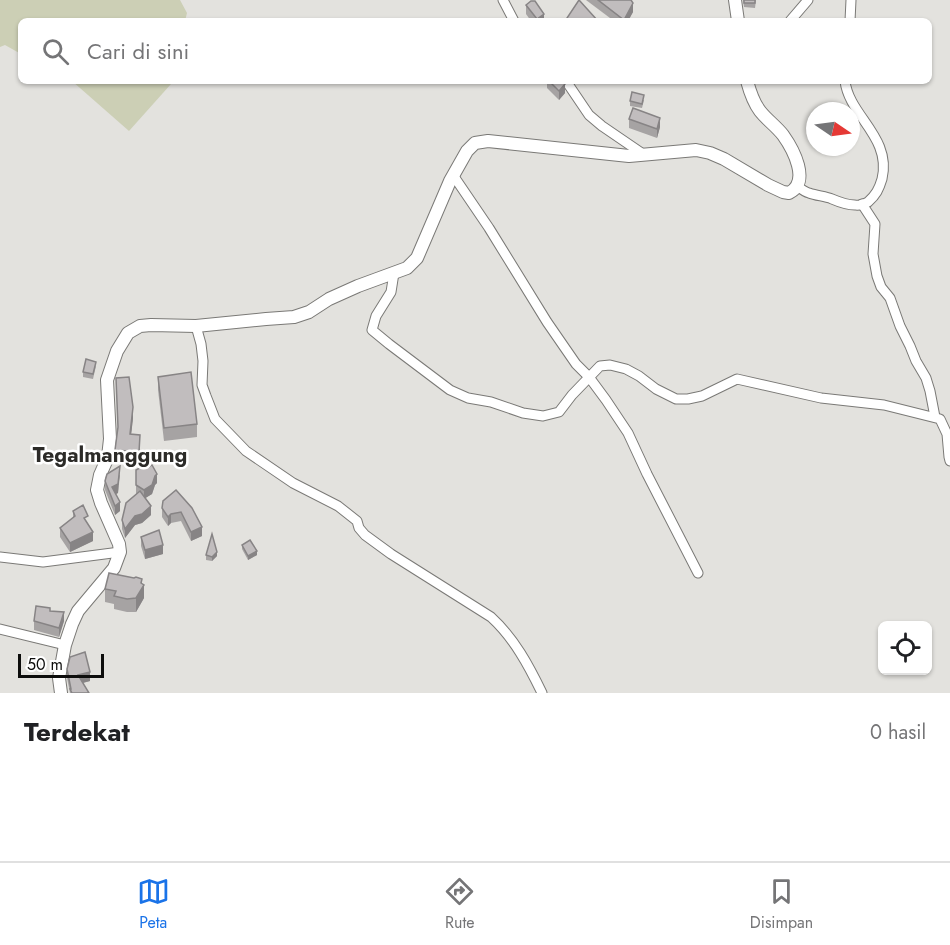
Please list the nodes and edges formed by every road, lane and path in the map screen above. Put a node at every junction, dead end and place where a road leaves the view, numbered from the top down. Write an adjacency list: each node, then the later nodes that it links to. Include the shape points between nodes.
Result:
1 (503, 0): 5 (street)
2 (735, 0): 6 (street)
3 (808, 0): 7 (street)
4 (851, 0): 8 (street)
5 (512, 18)
6 (738, 18)
7 (793, 18)
8 (850, 18)
9 (572, 84): 12 (street, via 590,115)
10 (748, 84): 14 (street, via 760,111 792,149 799,175)
11 (845, 84): 15 (street, via 874,134 883,162 880,188)
12 (643, 154): 13 (street, via 629,156 488,141 475,143); 14 (street, via 696,150 724,159 783,192 789,193)
13 (453, 175): 16 (street, via 417,258); 18 (street, via 547,322)
14 (797, 186): 15 (street, via 842,203)
15 (862, 204): 19 (street, via 875,224 873,254 881,287 890,298 926,378)
16 (394, 273): 17 (street, via 294,318); 18 (street, via 391,292 372,330 450,390 543,416 559,412)
17 (195, 326): 21 (street, via 140,326 128,333 110,370 110,439 97,490); 27 (street, via 201,344 202,385 215,419 230,435 281,476 349,514 365,535 391,554 491,617 529,665)
18 (589, 377): 19 (street, via 600,366 626,369 676,399 702,396 737,379); 23 (street, via 628,433)
19 (935, 417): 20 (street, via 947,434)
20 (950, 461)
21 (120, 552): 22 (street, via 43,562); 25 (street, via 114,568 78,611)
22 (0, 557)
23 (698, 573)
24 (0, 629): 25 (street)
25 (65, 645): 26 (street, via 58,680)
26 (61, 693)
27 (543, 693)

